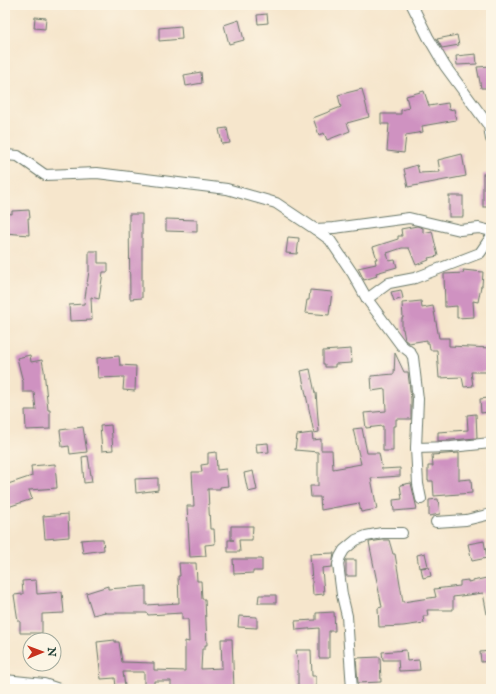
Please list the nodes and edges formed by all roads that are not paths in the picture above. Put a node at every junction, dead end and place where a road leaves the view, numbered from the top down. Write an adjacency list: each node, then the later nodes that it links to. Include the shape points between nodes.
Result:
1 (412, 5): 2 (street, via 445,66)
2 (490, 125): 3 (street)
3 (491, 139)
4 (5, 155): 5 (street, via 18,156 45,175 96,173 226,189 276,203)
5 (315, 229): 6 (street, via 409,218 460,230 479,228); 8 (street, via 330,240)
6 (491, 231)
7 (491, 237): 8 (street, via 480,253 415,278 389,283)
8 (367, 299): 10 (street, via 414,357 418,399)
9 (491, 443): 10 (street)
10 (416, 448): 11 (street)
11 (421, 498)
12 (491, 514): 13 (street, via 466,520)
13 (436, 522)
14 (402, 533): 17 (street, via 366,536 356,540 340,557 338,564 347,616)
15 (5, 680): 16 (street, via 44,684)
16 (59, 689)
17 (352, 689)

